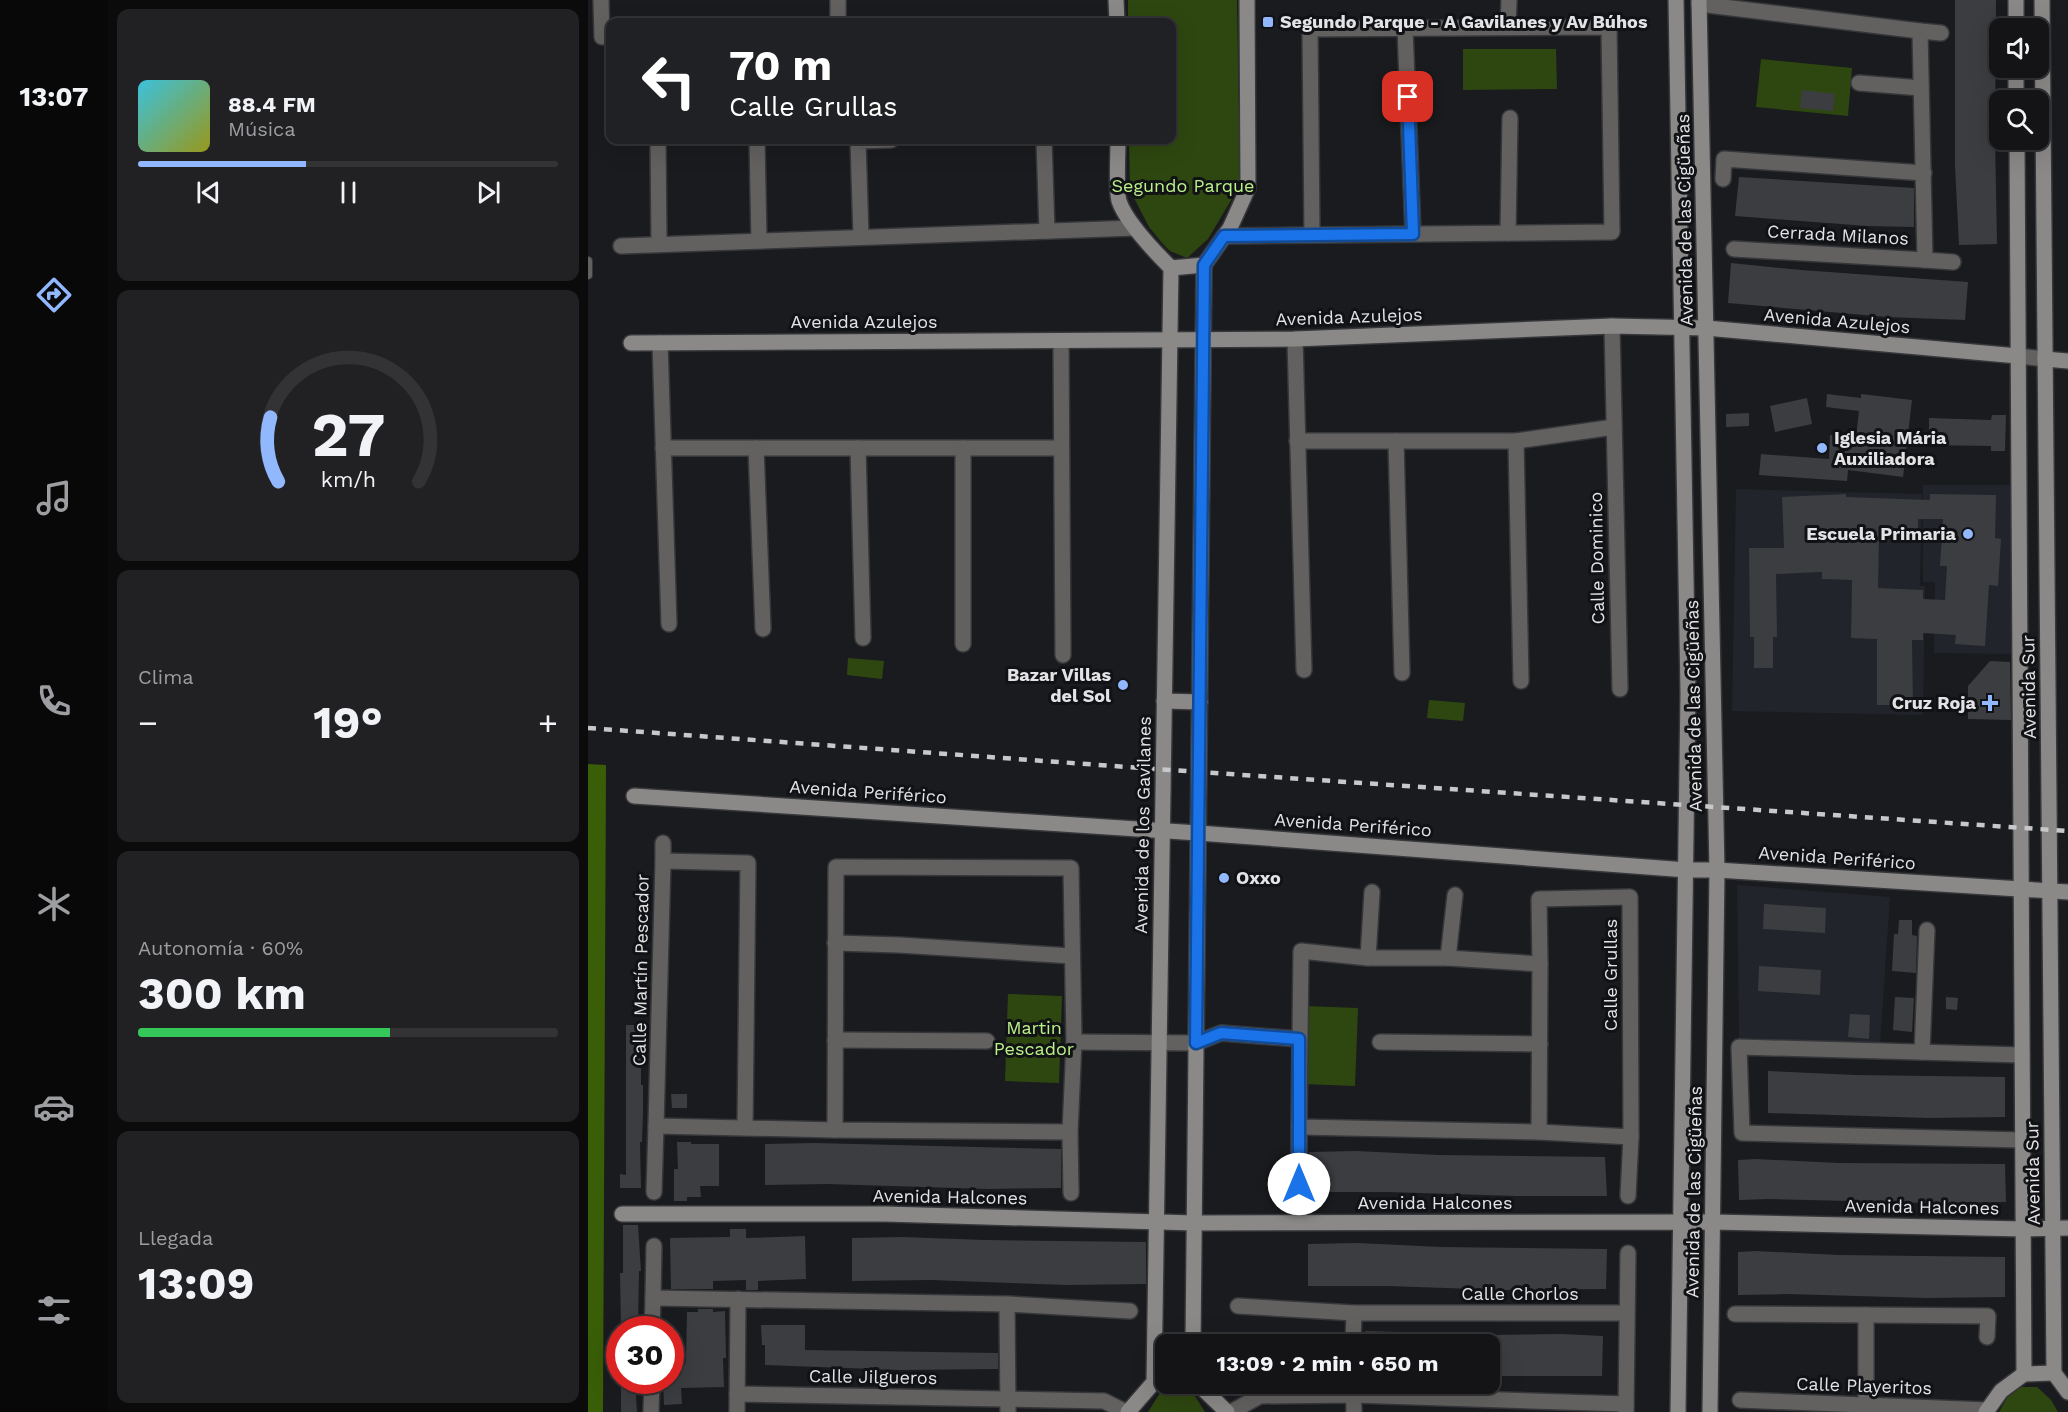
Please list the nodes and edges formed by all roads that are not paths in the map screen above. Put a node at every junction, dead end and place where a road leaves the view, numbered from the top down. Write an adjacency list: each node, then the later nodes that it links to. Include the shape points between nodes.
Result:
1 (601, 0): 17 (street)
2 (838, 0): 10 (street)
3 (1116, 0): 11 (main road)
4 (1247, 0): 34 (main road, via 1248,188)
5 (1509, 0): 13 (street)
6 (1676, 0): 47 (main road, Avenida de las Cigüeñas)
7 (2016, 0): 12 (main road)
8 (2042, 0): 56 (main road, Avenida Sur)
9 (1700, 2): 15 (street); 48 (main road, Avenida de las Cigüeñas)
10 (838, 18)
11 (1117, 18)
12 (2016, 18)
13 (1508, 27): 14 (street); 31 (street, via 1610,27 1612,232)
14 (1405, 28): 32 (street); 33 (street, via 1310,29)
15 (1920, 31): 16 (street); 19 (street, Cerrada Milanos)
16 (1941, 33)
17 (602, 37)
18 (1858, 83): 19 (street)
19 (1921, 88): 27 (street, Cerrada Milanos)
20 (1510, 118): 31 (street)
21 (658, 144): 37 (street)
22 (756, 144): 36 (street)
23 (858, 144): 35 (street)
24 (1044, 144): 30 (street)
25 (1118, 144): 29 (main road, via 1119,200)
26 (2017, 150): 55 (main road, Avenida Sur)
27 (1924, 172): 28 (street, via 1724,159); 40 (street, Cerrada Milanos)
28 (1723, 179)
29 (1136, 228): 30 (street); 44 (main road)
30 (1047, 231): 35 (street)
31 (1508, 233): 32 (street)
32 (1413, 234): 33 (street)
33 (1312, 235): 34 (street)
34 (1224, 236): 43 (main road)
35 (861, 237): 36 (street)
36 (759, 241): 37 (street)
37 (659, 244): 38 (street)
38 (621, 246)
39 (1734, 249): 40 (street, Cerrada Milanos)
40 (1925, 260): 42 (street)
41 (588, 261): 45 (lane)
42 (1953, 262)
43 (1204, 265): 44 (main road); 51 (main road)
44 (1171, 268): 50 (main road, Avenida de los Gavilanes)
45 (588, 275)
46 (1612, 326): 47 (main road, Avenida Azulejos); 49 (main road, Avenida Azulejos); 58 (street, Calle Dominico)
47 (1681, 327): 48 (main road, Avenida Azulejos); 85 (main road, Avenida de las Cigüeñas)
48 (1706, 328): 55 (main road, Avenida Azulejos); 86 (main road, Avenida de las Cigüeñas)
49 (1295, 339): 51 (main road, Avenida Azulejos); 59 (street)
50 (1170, 340): 51 (main road, Avenida Azulejos); 52 (main road, Avenida Azulejos); 76 (main road, Avenida de los Gavilanes)
51 (1204, 340): 77 (main road)
52 (1061, 341): 54 (main road, Avenida Azulejos); 66 (street)
53 (631, 343): 54 (main road, Avenida Azulejos)
54 (660, 343): 62 (street)
55 (2018, 356): 56 (street, Avenida Azulejos); 78 (main road, Avenida Sur)
56 (2045, 359): 57 (main road, Avenida Azulejos); 79 (main road, Avenida Sur)
57 (2068, 361)
58 (1614, 427): 61 (street); 75 (street, Calle Dominico)
59 (1298, 441): 60 (street); 72 (street)
60 (1396, 441): 61 (street); 73 (street)
61 (1515, 441): 74 (street)
62 (663, 448): 63 (street); 67 (street)
63 (756, 448): 64 (street); 68 (street)
64 (858, 448): 65 (street); 69 (street)
65 (963, 448): 66 (street); 70 (street)
66 (1061, 448): 71 (street)
67 (669, 624)
68 (763, 629)
69 (863, 638)
70 (963, 644)
71 (1063, 655)
72 (1304, 670)
73 (1402, 672)
74 (1521, 681)
75 (1620, 688)
76 (1164, 701): 77 (main road); 81 (main road, Avenida de los Gavilanes)
77 (1200, 702): 82 (main road)
78 (2020, 714): 79 (main road); 87 (main road, Avenida Sur)
79 (2048, 715): 88 (main road, Avenida Sur)
80 (634, 796): 81 (main road, Avenida Periférico)
81 (1162, 831): 82 (main road, Avenida Periférico); 103 (main road, Avenida de los Gavilanes)
82 (1198, 832): 85 (main road, Avenida Periférico); 104 (main road)
83 (663, 843): 84 (street)
84 (663, 861): 108 (street, Calle Martín Pescador); 110 (street, Calle Martín Pescador, via 748,863)
85 (1687, 870): 86 (main road, Avenida Periférico); 122 (main road, Avenida de las Cigüeñas)
86 (1717, 870): 87 (main road, Avenida Periférico); 123 (main road, Avenida de las Cigüeñas)
87 (2021, 889): 88 (main road, Avenida Periférico); 107 (main road, Avenida Sur)
88 (2050, 891): 90 (main road, Avenida Periférico); 125 (main road, Avenida Sur)
89 (1372, 892): 95 (street)
90 (2068, 892)
91 (1455, 895): 96 (street)
92 (1927, 930): 106 (street)
93 (835, 943): 94 (street); 94 (street, via 836,860 1071,868); 99 (street)
94 (1072, 956): 101 (street)
95 (1368, 958): 96 (street); 98 (street, via 1301,951)
96 (1448, 958): 97 (street)
97 (1540, 964): 105 (street, Calle Grullas); 114 (street, Calle Grullas, via 1539,899 1630,897)
98 (1299, 1039): 104 (street, via 1221,1033); 109 (street)
99 (835, 1040): 100 (street); 111 (street)
100 (987, 1041)
101 (1074, 1042): 103 (street); 112 (street)
102 (1380, 1042): 105 (street)
103 (1159, 1043): 104 (street); 121 (main road, Avenida de los Gavilanes)
104 (1196, 1043): 124 (main road)
105 (1540, 1044): 113 (street, Calle Grullas)
106 (1922, 1052): 107 (street); 115 (street, via 1739,1047 1742,1133)
107 (2022, 1055): 115 (main road, Avenida Sur)
108 (656, 1126): 110 (street); 117 (street, Calle Martín Pescador)
109 (1299, 1127): 113 (street); 116 (street)
110 (745, 1128): 111 (street)
111 (835, 1130): 112 (street)
112 (1070, 1132): 118 (street)
113 (1539, 1132): 114 (street)
114 (1631, 1137): 119 (street, Calle Grullas)
115 (2022, 1140): 126 (main road, Avenida Sur)
116 (1299, 1184)
117 (654, 1192)
118 (1071, 1193)
119 (1628, 1196)
120 (622, 1214): 121 (main road, Avenida Halcones, via 885,1214)
121 (1156, 1222): 124 (main road, Avenida Halcones); 139 (main road, Avenida de los Gavilanes)
122 (1680, 1222): 123 (main road, Avenida Halcones); 124 (main road, Avenida Halcones); 164 (main road, Avenida de las Cigüeñas)
123 (1713, 1222): 126 (main road, Avenida Halcones); 165 (main road, Avenida de las Cigüeñas)
124 (1194, 1223): 140 (main road)
125 (2061, 1228): 126 (main road, Avenida Halcones); 143 (main road, Avenida Sur)
126 (2023, 1229): 144 (main road, Avenida Sur)
127 (654, 1246): 129 (street)
128 (1628, 1253): 135 (street)
129 (652, 1298): 130 (street); 138 (street)
130 (738, 1299): 131 (street); 148 (street)
131 (1007, 1304): 133 (street); 154 (street)
132 (1238, 1306): 134 (street, Calle Chorlos)
133 (1130, 1311)
134 (1354, 1313): 135 (street, Calle Chorlos); 141 (street)
135 (1626, 1313): 155 (street)
136 (1735, 1314): 137 (street)
137 (1866, 1315): 142 (street, via 1988,1316); 156 (street)
138 (652, 1316)
139 (1159, 1334)
140 (1193, 1334)
141 (1353, 1334)
142 (1987, 1337)
143 (2054, 1373): 144 (main road); 146 (main road)
144 (2024, 1374): 157 (main road, via 2001,1391)
145 (1155, 1387): 160 (main road, Avenida de los Gavilanes)
146 (2068, 1392)
147 (652, 1394): 158 (street)
148 (737, 1394): 154 (street, Calle Jilgueros); 159 (street)
149 (1208, 1394): 161 (main road)
150 (1287, 1394): 162 (street, via 1260,1396)
151 (1353, 1394): 163 (street)
152 (1425, 1394): 155 (street)
153 (1740, 1400): 156 (street, Calle Playeritos)
154 (1008, 1405): 160 (street, Calle Jilgueros, via 1104,1401)
155 (1626, 1408)
156 (1866, 1408): 157 (street, Calle Playeritos)
157 (1987, 1411)
158 (651, 1412)
159 (737, 1412)
160 (1127, 1412)
161 (1227, 1412)
162 (1231, 1412)
163 (1353, 1412)
164 (1678, 1412)
165 (1710, 1412)

